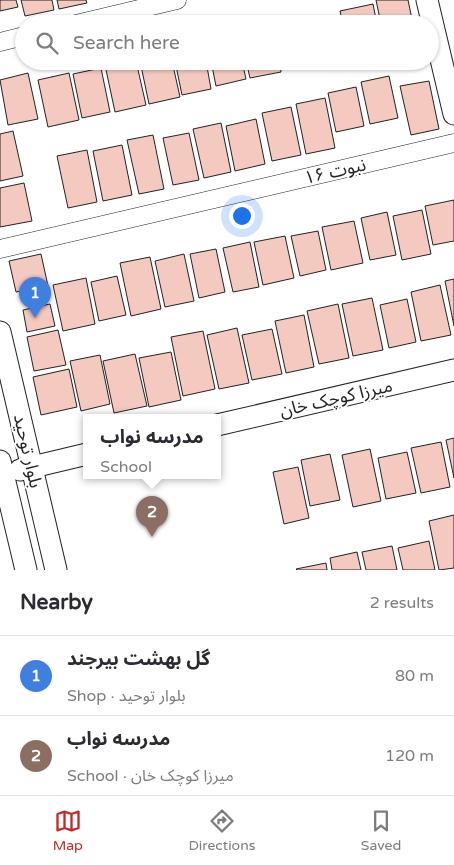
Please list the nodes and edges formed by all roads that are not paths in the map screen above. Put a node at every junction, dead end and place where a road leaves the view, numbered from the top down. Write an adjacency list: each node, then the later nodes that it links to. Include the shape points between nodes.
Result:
1 (427, 0): 4 (street)
2 (174, 1): 3 (street)
3 (114, 15)
4 (431, 15)
5 (15, 38): 6 (street)
6 (0, 42)
7 (439, 51): 8 (street)
8 (454, 114)
9 (454, 143): 10 (street, نبوت ۱۶)
10 (0, 249)
11 (0, 332): 15 (street, بلوار توحید)
12 (454, 370): 13 (street, میرزا کوچک خان)
13 (221, 424)
14 (83, 455): 15 (street)
15 (32, 467): 16 (street); 18 (street, بلوار توحید)
16 (1, 470): 17 (street, بلوار توحید)
17 (26, 570)
18 (56, 570)

